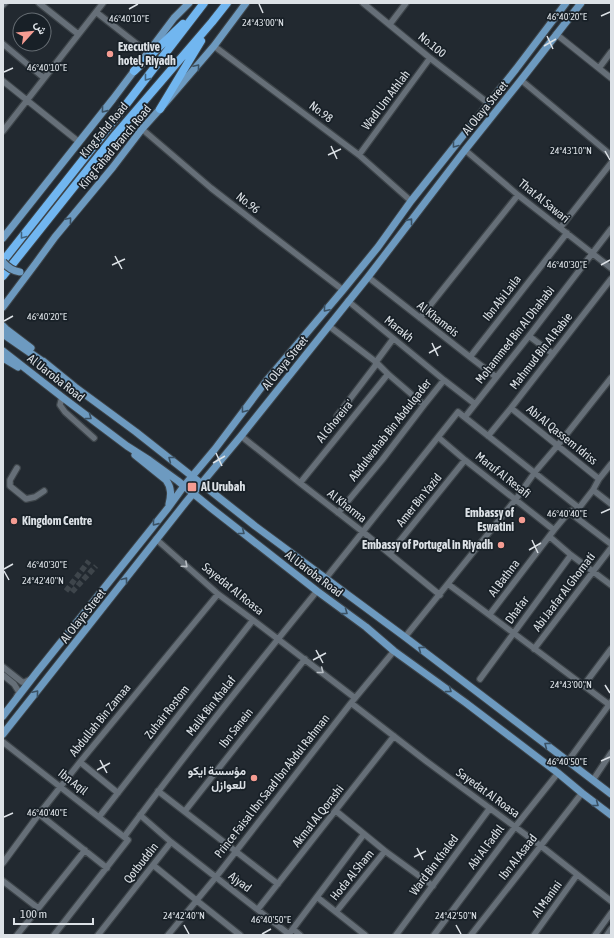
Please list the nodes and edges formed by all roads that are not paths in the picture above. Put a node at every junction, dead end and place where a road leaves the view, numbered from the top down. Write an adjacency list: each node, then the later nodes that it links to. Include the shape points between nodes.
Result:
1 (39, 3): 14 (street)
2 (103, 3): 11 (street)
3 (189, 3): 18 (main road)
4 (227, 3): 12 (highway, King Fahd Road)
5 (246, 3): 17 (main road, King Fahad Branch Road)
6 (363, 3): 13 (street, No.100)
7 (406, 3): 13 (street)
8 (566, 3): 22 (main road, Al Olaya Street)
9 (581, 3): 15 (main road, Al Olaya Street)
10 (204, 4): 23 (highway); 49 (highway, King Fahd Road, one-way to 49)
11 (96, 12): 14 (street); 18 (street)
12 (212, 22): 31 (highway); 52 (highway, King Fahd Road, via 116,134)
13 (390, 24): 20 (street, No.100)
14 (78, 34): 25 (street)
15 (556, 34): 21 (street); 24 (main road, Al Olaya Street)
16 (3, 44): 25 (street)
17 (214, 46): 31 (main road, King Fahad Branch Road, one-way to 17); 37 (street, No.98)
18 (147, 52): 23 (main road)
19 (611, 52): 21 (street)
20 (430, 58): 30 (street, No.100); 37 (street, Wadi Um Athlah)
21 (599, 68): 26 (street)
22 (516, 69): 24 (main road, via 533,57 535,60); 30 (main road, Al Olaya Street)
23 (134, 71): 35 (main road, one-way to 35)
24 (527, 72): 27 (main road, Al Olaya Street)
25 (44, 78): 29 (street)
26 (611, 78)
27 (521, 80): 36 (main road, Al Olaya Street); 38 (street)
28 (3, 81): 29 (street)
29 (27, 100): 32 (street); 35 (street)
30 (488, 103): 41 (main road, Al Olaya Street, one-way to 41)
31 (160, 109): 33 (main road, King Fahad Branch Road)
32 (5, 124): 34 (street)
33 (142, 129): 46 (main road, King Fahad Branch Road, one-way to 33); 55 (street, No.96, via 211,188)
34 (3, 131)
35 (79, 142): 44 (main road)
36 (465, 150): 40 (street, That Al Sawari); 47 (main road, Al Olaya Street, one-way to 36)
37 (359, 155): 41 (street, No.98)
38 (611, 155)
39 (611, 163): 42 (street)
40 (518, 195): 42 (street, That Al Sawari); 60 (street)
41 (411, 201): 50 (main road, Al Olaya Street)
42 (560, 228): 45 (street, That Al Sawari)
43 (611, 229): 48 (street, Mohammed Bin Al Dhahabi)
44 (6, 233)
45 (567, 233): 48 (street, That Al Sawari); 69 (street, Ibn Abi Laila)
46 (55, 237): 49 (main road, bridge, via 24,271 16,271); 56 (main road, King Fahad Branch Road)
47 (386, 252): 50 (main road, via 369,274 363,275 361,270); 53 (main road, Al Olaya Street)
48 (592, 253): 51 (street, That Al Sawari); 64 (street, Mohammed Bin Al Dhahabi)
49 (3, 262)
50 (364, 264): 55 (main road, Al Olaya Street)
51 (611, 268)
52 (3, 276)
53 (368, 277): 57 (main road, Al Olaya Street); 60 (street, Al Khameis)
54 (611, 279): 67 (street, Mahmud Bin Al Rabie)
55 (343, 290): 93 (main road, Al Olaya Street, one-way to 93, via 267,380)
56 (10, 297): 58 (main road, King Fahad Branch Road); 59 (main road)
57 (348, 301): 62 (main road, Al Olaya Street); 65 (street, Marakh)
58 (3, 307)
59 (3, 313)
60 (420, 318): 69 (street, Al Khameis)
61 (3, 326): 70 (main road, via 34,350)
62 (329, 326): 71 (street); 83 (main road, Al Olaya Street)
63 (3, 334): 70 (main road, Al Uaroba Road)
64 (529, 336): 67 (street); 74 (street, Mohammed Bin Al Dhahabi)
65 (393, 339): 71 (street); 76 (street, Marakh)
66 (3, 351): 72 (main road, Al Uaroba Road)
67 (553, 354): 80 (street, Mahmud Bin Al Rabie)
68 (3, 358): 72 (main road)
69 (470, 358): 74 (street, Al Khameis)
70 (43, 361): 93 (main road, Al Uaroba Road, one-way to 70)
71 (376, 362): 73 (street); 81 (street)
72 (33, 374): 77 (main road, Al Uaroba Road)
73 (388, 374): 79 (street); 95 (street, Al Ghoreira')
74 (496, 377): 78 (street, Mohammed Bin Al Dhahabi)
75 (611, 378): 87 (street)
76 (444, 380): 78 (street, Marakh); 79 (street, Abdulwahab Bin Abdulqader)
77 (62, 397): 86 (street, via 60,405 65,412); 88 (main road, Al Uaroba Road, one-way to 88)
78 (474, 404): 82 (street, Mohammed Bin Al Dhahabi)
79 (424, 405): 106 (street, Abdulwahab Bin Abdulqader)
80 (511, 408): 84 (street, Mahmud Bin Al Rabie); 87 (street, Abi Al Qassem Idriss)
81 (336, 416)
82 (465, 417): 84 (street); 85 (street, via 458,412)
83 (241, 436): 95 (street, Al Kharma); 96 (main road, Al Olaya Street)
84 (488, 436): 92 (street)
85 (438, 437): 89 (street, Maruf Al Resafi); 108 (street)
86 (94, 438)
87 (558, 445): 92 (street); 94 (street, Abi Al Qassem Idriss)
88 (127, 446): 97 (main road, Al Uaroba Road); 103 (main road, via 166,480 171,498)
89 (465, 460): 101 (street, Maruf Al Resafi); 113 (street, Amer Bin Yazid)
90 (611, 464): 94 (street)
91 (17, 468): 99 (street, via 10,480 10,486 26,499)
92 (535, 472): 101 (street); 104 (street)
93 (192, 476): 96 (main road, Al Uaroba Road); 97 (main road, Al Olaya Street)
94 (599, 479): 98 (street)
95 (300, 483): 106 (street, Al Kharma)
96 (201, 484): 100 (main road, Al Olaya Street); 116 (main road, Al Uaroba Road)
97 (184, 486): 100 (main road, Al Uaroba Road); 103 (main road, Al Olaya Street)
98 (593, 490): 102 (street); 104 (street)
99 (44, 491)
100 (193, 493): 110 (main road, Al Olaya Street); 119 (main road, Al Uaroba Road, one-way to 119)
101 (516, 499): 107 (street, Maruf Al Resafi); 117 (street)
102 (611, 504)
103 (168, 508): 133 (main road, Al Olaya Street, one-way to 133)
104 (579, 508): 105 (street, Al Bathna)
105 (569, 512): 107 (street, Al Bathna); 111 (street)
106 (338, 513): 108 (street, Al Kharma)
107 (554, 530): 109 (street, Al Bathna)
108 (363, 532): 113 (street, Al Kharma); 116 (street)
109 (550, 537): 114 (street); 122 (street, Al Bathna)
110 (156, 539): 120 (street, Sayedat Al Roasa, one-way to 120); 139 (main road, Al Olaya Street, one-way to 110)
111 (611, 544)
112 (611, 548): 115 (street, Abi Jaafar Al Ghornati)
113 (390, 553): 121 (street, Al Kharma)
114 (572, 555): 115 (street); 124 (street, Dhafar)
115 (593, 571): 118 (street); 127 (street, Abi Jaafar Al Ghornati)
116 (326, 578): 125 (main road, Al Uaroba Road)
117 (448, 584): 121 (street); 122 (street)
118 (611, 585)
119 (317, 591): 126 (street, Malik Bin Khalaf); 129 (main road, Al Uaroba Road, one-way to 129)
120 (218, 594): 123 (street, Sayedat Al Roasa); 146 (street, Abdullah Bin Zamaa)
121 (440, 595): 125 (street)
122 (490, 614): 124 (street)
123 (253, 620): 126 (street, Sayedat Al Roasa); 151 (street, Zuhair Rostom)
124 (514, 633): 127 (street); 134 (street, Dhafar)
125 (405, 637): 145 (main road, Al Uaroba Road, one-way to 125)
126 (278, 639): 130 (street, Sayedat Al Roasa); 150 (street, Malik Bin Khalaf)
127 (534, 649): 135 (street)
128 (611, 649): 135 (street)
129 (394, 651): 136 (street, Prince Faisal Ibn Saad Ibn Abdul Rahman); 147 (main road, Al Uaroba Road, one-way to 147)
130 (305, 659): 136 (street, Sayedat Al Roasa, one-way to 136); 156 (street, Ibn Sanein)
131 (3, 668): 133 (street, via 22,682)
132 (3, 676): 137 (street, via 14,684 19,692)
133 (33, 678): 137 (main road, Al Olaya Street)
134 (480, 678)
135 (584, 685): 138 (street)
136 (353, 700): 142 (street, Sayedat Al Roasa); 167 (street, Prince Faisal Ibn Saad Ibn Abdul Rahman)
137 (15, 702): 139 (main road, via 22,697 25,700); 140 (main road, Al Olaya Street)
138 (610, 704): 145 (street)
139 (23, 709): 141 (main road, Al Olaya Street)
140 (3, 716)
141 (3, 734)
142 (394, 736): 154 (street, Sayedat Al Roasa); 155 (street, Akmal Al Qorashi)
143 (3, 742): 149 (street, Ibn Aqil)
144 (611, 753): 148 (street)
145 (568, 761): 148 (main road, Al Uaroba Road)
146 (80, 762): 149 (street, Abdullah Bin Zamaa); 151 (street)
147 (558, 773): 152 (main road, Al Uaroba Road); 161 (street, Abi Al Fadhl)
148 (593, 780): 153 (main road, Al Uaroba Road)
149 (61, 787): 157 (street, Abdullah Bin Zamaa); 160 (street, Ibn Aqil)
150 (158, 791): 156 (street); 158 (street, Malik Bin Khalaf)
151 (118, 793): 160 (street, Zuhair Rostom)
152 (582, 793): 159 (main road, Al Uaroba Road, one-way to 159); 165 (street, Ibn Al Asaad)
153 (611, 794)
154 (490, 808): 161 (street, Sayedat Al Roasa); 176 (street, Ward Bin Khaled)
155 (336, 810): 162 (street); 175 (street, Akmal Al Qorashi)
156 (185, 811): 167 (street)
157 (39, 814): 166 (street); 169 (street, Abdullah Bin Zamaa)
158 (140, 815): 163 (street, Malik Bin Khalaf); 164 (street, Ajyad)
159 (611, 815)
160 (99, 817): 163 (street, Ibn Aqil)
161 (515, 827): 165 (street, Sayedat Al Roasa); 193 (street, Abi Al Fadhl)
162 (364, 834): 168 (street); 177 (street)
163 (126, 838): 171 (street, Malik Bin Khalaf)
164 (171, 842): 170 (street, Qotbuddin); 173 (street, Ajyad)
165 (541, 846): 172 (street, Sayedat Al Roasa); 194 (street, Ibn Al Asaad)
166 (85, 850): 171 (street); 180 (street)
167 (235, 851): 173 (street, Prince Faisal Ibn Saad Ibn Abdul Rahman); 175 (street)
168 (385, 851): 176 (street); 182 (street, Hoda Al Sham)
169 (3, 863)
170 (153, 865): 178 (street); 188 (street, Qotbuddin)
171 (107, 868): 187 (street, Malik Bin Khalaf)
172 (578, 875): 179 (street, Sayedat Al Roasa); 195 (street, Al Manini)
173 (216, 877): 178 (street, Prince Faisal Ibn Saad Ibn Abdul Rahman); 181 (street, Ajyad)
174 (3, 881): 180 (street)
175 (278, 884): 181 (street, Akmal Al Qorashi)
176 (433, 886): 192 (street, Ward Bin Khaled)
177 (316, 897): 182 (street); 185 (street)
178 (196, 900): 189 (street, Prince Faisal Ibn Saad Ibn Abdul Rahman); 190 (street)
179 (611, 901)
180 (38, 908): 186 (street)
181 (258, 909): 185 (street, Ajyad)
182 (336, 912): 191 (street)
183 (611, 912): 196 (street)
184 (611, 929): 197 (street)
185 (294, 933)
186 (17, 935)
187 (54, 935)
188 (98, 935)
189 (168, 935)
190 (240, 935)
191 (365, 935)
192 (396, 935)
193 (434, 935)
194 (471, 935)
195 (534, 935)
196 (594, 935)
197 (607, 935)

